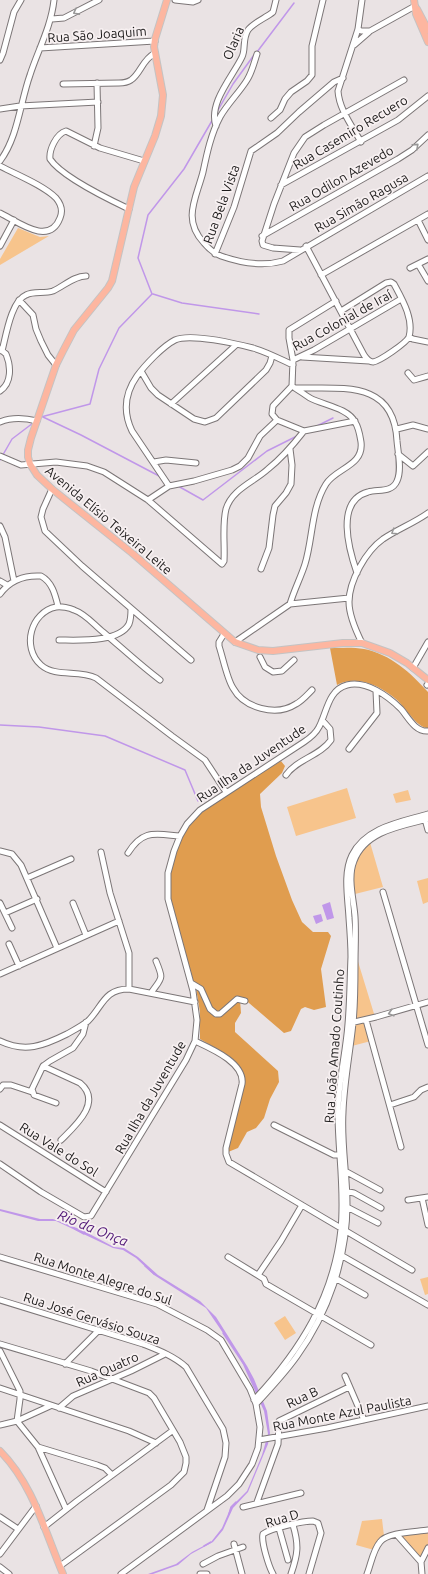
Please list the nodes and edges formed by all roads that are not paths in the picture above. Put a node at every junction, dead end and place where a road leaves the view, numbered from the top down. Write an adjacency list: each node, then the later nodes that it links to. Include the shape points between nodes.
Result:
1 (21, 0): 21 (street, via 14,12)
2 (54, 0): 11 (street)
3 (99, 0): 11 (street, one-way to 11, via 64,18)
4 (167, 0): 15 (main road, Avenida Elísio Teixeira Leite)
5 (175, 0): 6 (street)
6 (198, 0)
7 (276, 0): 32 (street, Olaria, via 273,12 247,32 243,56 224,85 214,113)
8 (323, 0): 31 (street, via 312,46 311,76 291,92 280,110)
9 (362, 0): 12 (street)
10 (415, 3): 13 (main road); 14 (street); 16 (main road, via 416,14)
11 (52, 19): 18 (street)
12 (358, 29): 14 (street); 17 (street)
13 (428, 30)
14 (370, 31): 17 (street)
15 (155, 41): 18 (street, Rua São Joaquim); 19 (main road, Avenida Elísio Teixeira Leite)
16 (428, 42)
17 (353, 46): 22 (street)
18 (40, 48): 28 (street)
19 (155, 53): 25 (street, via 142,64 130,81); 37 (main road, Avenida Elísio Teixeira Leite, via 163,95 161,116)
20 (257, 54): 32 (street, via 247,80 228,104)
21 (0, 60)
22 (343, 78): 30 (street, via 338,96); 51 (street, Rua Bela Vista, via 334,82 277,133 251,151 234,207)
23 (404, 80): 30 (street)
24 (63, 84): 25 (street)
25 (97, 84): 27 (street)
26 (428, 96): 34 (street, Rua Casemiro Recuero, via 398,120)
27 (98, 102): 28 (street); 35 (street, via 98,128)
28 (20, 106): 29 (street); 36 (street, via 13,134)
29 (0, 109)
30 (345, 113): 34 (street); 40 (street, via 300,142)
31 (271, 118)
32 (216, 126): 51 (street, via 191,211 194,229)
33 (428, 135): 46 (street, Rua Odilon Azevedo, one-way to 33, via 398,159)
34 (361, 142): 40 (street, Rua Casemiro Recuero)
35 (94, 146): 37 (street); 41 (street, via 68,132 63,132 58,136 49,156 52,163 90,189)
36 (1, 159)
37 (144, 161): 41 (main road, Avenida Elísio Teixeira Leite)
38 (0, 166): 44 (street, via 49,192 61,206 59,221 46,232 36,231)
39 (428, 176): 49 (street, Rua Simão Ragusa)
40 (282, 185): 46 (street)
41 (129, 209): 71 (main road, Avenida Elísio Teixeira Leite, via 108,288 74,330)
42 (0, 212): 44 (street)
43 (428, 214): 45 (street)
44 (14, 220): 48 (street)
45 (418, 220): 47 (street); 55 (street)
46 (262, 236): 50 (street, via 263,245 267,247)
47 (428, 240)
48 (0, 246)
49 (306, 246): 50 (street, Rua Simão Ragusa); 55 (street)
50 (300, 250): 51 (street, Rua Simão Ragusa, via 283,260 266,264 253,264)
51 (215, 254)
52 (428, 259): 53 (street)
53 (418, 264): 54 (street); 57 (street)
54 (410, 268)
55 (321, 275): 60 (street)
56 (86, 276): 59 (street, via 76,278 54,291 26,294)
57 (428, 281)
58 (401, 299): 61 (street, via 397,288 391,282); 62 (street, Rua Colonial de Iraí); 63 (street, via 409,315)
59 (19, 300): 66 (street); 71 (street, via 33,315 41,341)
60 (336, 302): 61 (street); 70 (street, via 289,330)
61 (341, 311): 62 (street)
62 (350, 329): 68 (street, Rua Colonial de Iraí); 69 (street)
63 (409, 336): 64 (street); 69 (street, via 402,344 378,360)
64 (428, 342)
65 (236, 345): 67 (street, via 253,348); 72 (street, via 211,339 180,338 167,346); 77 (street)
66 (1, 350): 76 (street, via 7,357 9,376 7,384)
67 (272, 356): 70 (street); 77 (street, via 266,370 212,421 198,420)
68 (301, 357): 69 (street); 70 (street, Rua Colonial de Iraí)
69 (370, 361)
70 (293, 362): 75 (street)
71 (56, 365): 79 (main road, Avenida Elísio Teixeira Leite)
72 (141, 371): 77 (street, via 154,391); 89 (street, via 131,385 126,406 127,415 132,431)
73 (408, 373): 74 (street, via 414,380)
74 (428, 376)
75 (294, 387): 78 (street, via 273,406 272,414); 80 (street, via 309,398 345,413); 82 (street, via 357,390 368,393 387,406)
76 (0, 391)
77 (172, 404)
78 (277, 420): 84 (street); 92 (street, via 260,436 248,458 240,466)
79 (37, 421): 81 (street, via 16,419); 91 (main road, Avenida Elísio Teixeira Leite, via 28,450)
80 (355, 421): 84 (street); 104 (street, via 362,448 361,454 327,483 321,494 305,564)
81 (0, 422)
82 (397, 429): 83 (street, via 413,425); 87 (street)
83 (428, 429)
84 (304, 430): 85 (street)
85 (290, 449): 94 (street, via 234,494 229,502 226,510 223,564); 97 (street, via 291,484 275,506 269,548)
86 (428, 452): 87 (street, via 413,466)
87 (398, 454): 98 (street, via 399,472 393,487 364,493 355,500 349,511 348,540)
88 (2, 457): 91 (street, via 21,465)
89 (154, 462): 90 (street, via 166,460); 92 (street)
90 (196, 463)
91 (30, 464): 93 (main road, Avenida Elísio Teixeira Leite, via 37,475); 94 (street, via 56,462 87,466 104,472)
92 (169, 486): 94 (street)
93 (52, 489): 106 (street, via 42,509 41,517 45,531); 107 (main road, Avenida Elísio Teixeira Leite, via 132,553)
94 (148, 500)
95 (428, 513): 98 (street, one-way to 98, via 382,540)
96 (0, 526): 100 (street, via 5,537)
97 (261, 569)
98 (357, 573): 103 (street)
99 (0, 581): 101 (street)
100 (14, 581): 101 (street); 105 (street, via 32,576 45,578 53,589)
101 (7, 585): 102 (street)
102 (0, 594)
103 (349, 598): 104 (street); 112 (street, via 350,612)
104 (290, 604): 110 (street)
105 (58, 606): 108 (street, via 76,610); 125 (street, via 43,614 32,629 30,644 38,662 48,670 90,675 98,679 205,760)
106 (131, 609): 108 (street, via 129,624 120,633); 114 (street)
107 (224, 634): 110 (main road, Avenida Elísio Teixeira Leite); 119 (street, via 219,646 230,682 237,694 249,704 266,710 283,709 296,704)
108 (110, 637): 109 (street); 117 (street)
109 (59, 640)
110 (235, 642): 112 (main road, Avenida Elísio Teixeira Leite, via 258,650 273,651)
111 (428, 642): 116 (street)
112 (362, 643): 116 (main road, Avenida Elísio Teixeira Leite, via 390,653)
113 (260, 657): 115 (street, via 265,667 273,672 282,671)
114 (191, 660)
115 (294, 660)
116 (413, 668): 118 (main road, Avenida Elísio Teixeira Leite)
117 (160, 680)
118 (427, 683)
119 (312, 690)
120 (376, 691): 121 (street, Rua Ilha da Juventude, via 352,684 341,688 329,701); 122 (street, Rua Ilha da Juventude, via 395,703 419,729); 123 (street, via 377,713)
121 (322, 720): 124 (street, via 330,729 331,740 293,766); 125 (street, Rua Ilha da Juventude, via 316,732 304,742)
122 (428, 731)
123 (350, 749)
124 (286, 775)
125 (226, 792): 129 (street, Rua Ilha da Juventude, via 200,810)
126 (428, 814): 157 (street, Rua João Amado Coutinho, via 370,834 359,845 350,860 347,876)
127 (427, 819): 128 (street); 157 (street, Rua João Amado Coutinho, via 393,828 372,838 354,861 352,875 355,964)
128 (428, 830)
129 (180, 836): 132 (street, via 153,834 142,837); 148 (street, Rua Ilha da Juventude, via 168,873 168,899)
130 (0, 851): 134 (street, via 15,856)
131 (101, 852): 140 (street)
132 (128, 853)
133 (71, 859): 134 (street)
134 (27, 878): 136 (street)
135 (383, 892): 154 (street)
136 (36, 899): 139 (street); 144 (street)
137 (73, 903): 142 (street)
138 (0, 904): 139 (street)
139 (5, 912): 141 (street)
140 (119, 921): 142 (street); 149 (street, via 129,953)
141 (12, 928)
142 (86, 935): 144 (street)
143 (9, 944): 146 (street)
144 (57, 948): 146 (street)
145 (156, 961): 150 (street, via 161,977)
146 (19, 966): 147 (street)
147 (0, 974)
148 (191, 983): 151 (street, via 202,991 210,1009 216,1014 220,1014 237,999); 152 (street, Rua Ilha da Juventude)
149 (129, 989): 150 (street); 156 (street, via 110,994)
150 (151, 993): 152 (street)
151 (245, 1001)
152 (195, 1002): 159 (street, Rua Ilha da Juventude)
153 (428, 1002): 154 (street)
154 (416, 1005): 155 (street, one-way to 155); 160 (street)
155 (366, 1020): 157 (street); 166 (street)
156 (86, 1022): 158 (street, via 63,1036 36,1047 14,1046); 161 (street, via 83,1034 73,1048)
157 (350, 1023): 171 (street, Rua João Amado Coutinho, via 342,1114)
158 (0, 1041)
159 (195, 1041): 176 (street, Rua Ilha da Juventude); 180 (street, via 236,1065 242,1074 242,1084 226,1148 227,1158 232,1164)
160 (428, 1045)
161 (43, 1066): 164 (street); 169 (street, via 80,1084 89,1095 89,1102 81,1121)
162 (428, 1087): 166 (street, via 414,1097)
163 (0, 1089): 164 (street, via 8,1084)
164 (32, 1092): 165 (street, via 35,1096)
165 (56, 1103)
166 (390, 1105): 170 (street)
167 (274, 1125): 171 (street, via 334,1155)
168 (1, 1128): 176 (street, Rua Vale do Sol)
169 (61, 1140)
170 (401, 1147)
171 (342, 1155): 173 (street, Rua João Amado Coutinho); 175 (street, Rua João Amado Coutinho)
172 (0, 1164): 176 (street, Rua Ilha da Juventude, via 84,1217 91,1216)
173 (345, 1171): 174 (street); 175 (street, Rua João Amado Coutinho)
174 (380, 1190)
175 (344, 1191): 181 (street, Rua João Amado Coutinho); 182 (street, via 354,1193); 185 (street, Rua João Amado Coutinho)
176 (106, 1192)
177 (428, 1197): 178 (street)
178 (422, 1198): 179 (street); 184 (street)
179 (408, 1200)
180 (302, 1205): 185 (street); 190 (street)
181 (347, 1207): 183 (street); 185 (street, Rua João Amado Coutinho)
182 (381, 1208)
183 (378, 1223)
184 (428, 1225)
185 (343, 1230): 186 (street, Rua João Amado Coutinho); 189 (street)
186 (339, 1254): 191 (street, Rua João Amado Coutinho); 194 (street); 195 (street, Rua João Amado Coutinho)
187 (0, 1257): 207 (street, Rua Monte Alegre do Sul, via 157,1304 207,1330 217,1336 225,1346)
188 (228, 1257): 190 (street)
189 (412, 1270)
190 (258, 1275): 195 (street, via 266,1284)
191 (335, 1278): 192 (street); 195 (street, Rua João Amado Coutinho)
192 (365, 1295)
193 (0, 1300): 196 (street, Rua José Gervásio Souza)
194 (428, 1305)
195 (319, 1315): 198 (street); 207 (street, Rua João Amado Coutinho, via 297,1357)
196 (99, 1330): 200 (street, Rua José Gervásio Souza); 201 (street)
197 (0, 1344): 201 (street)
198 (371, 1344)
199 (0, 1351): 206 (street)
200 (165, 1354): 203 (street, Rua Quatro); 226 (street, Rua José Gervásio Souza, via 190,1372 225,1434 226,1452)
201 (64, 1364): 203 (street)
202 (344, 1376): 204 (street)
203 (113, 1379): 210 (street, Rua Quatro, via 73,1396); 214 (street, via 152,1395)
204 (349, 1387): 211 (street); 215 (street, Rua B, via 280,1420)
205 (0, 1388): 206 (street)
206 (21, 1396): 208 (street); 212 (street)
207 (255, 1402): 216 (street, Rua Monte Alegre do Sul)
208 (50, 1406): 210 (street); 212 (street)
209 (428, 1406): 211 (street, Rua Monte Azul Paulista)
210 (59, 1408): 217 (street, via 129,1431)
211 (364, 1420): 215 (street, Rua Monte Azul Paulista)
212 (17, 1421): 213 (street); 218 (street)
213 (0, 1425)
214 (172, 1431): 217 (street); 241 (street, via 186,1457 186,1468 180,1477)
215 (277, 1437): 216 (street, Rua Monte Azul Paulista); 222 (street, via 278,1444)
216 (262, 1440): 226 (street, Rua Monte Alegre do Sul, via 252,1464 239,1484 228,1496)
217 (156, 1443): 220 (street)
218 (38, 1447): 220 (street, via 97,1465); 225 (street)
219 (0, 1451): 223 (main road, via 18,1471)
220 (112, 1475): 225 (street)
221 (302, 1493): 222 (street)
222 (258, 1502): 224 (street)
223 (36, 1506): 229 (main road); 230 (street)
224 (243, 1507)
225 (66, 1509): 229 (street)
226 (207, 1510): 245 (street, Rua Monte Alegre do Sul)
227 (0, 1517): 230 (street)
228 (293, 1525): 231 (street, Rua D); 250 (street, via 298,1551); 251 (street, Rua D, via 313,1521 320,1526 320,1539)
229 (44, 1527): 241 (main road)
230 (18, 1528): 237 (street)
231 (279, 1528): 238 (street); 249 (street, Rua D, via 266,1532 263,1537)
232 (428, 1530): 233 (street)
233 (397, 1535): 239 (street); 252 (street, via 386,1537 378,1543)
234 (234, 1547): 235 (street); 240 (street); 248 (street)
235 (243, 1547)
236 (428, 1548): 239 (street)
237 (0, 1554)
238 (288, 1560)
239 (421, 1562): 253 (street)
240 (203, 1564)
241 (60, 1566): 244 (main road)
242 (0, 1568): 243 (street)
243 (9, 1574)
244 (63, 1574)
245 (121, 1574)
246 (200, 1574): 247 (street)
247 (207, 1574)
248 (242, 1574)
249 (273, 1574)
250 (291, 1574)
251 (309, 1574)
252 (367, 1574)
253 (422, 1574)

